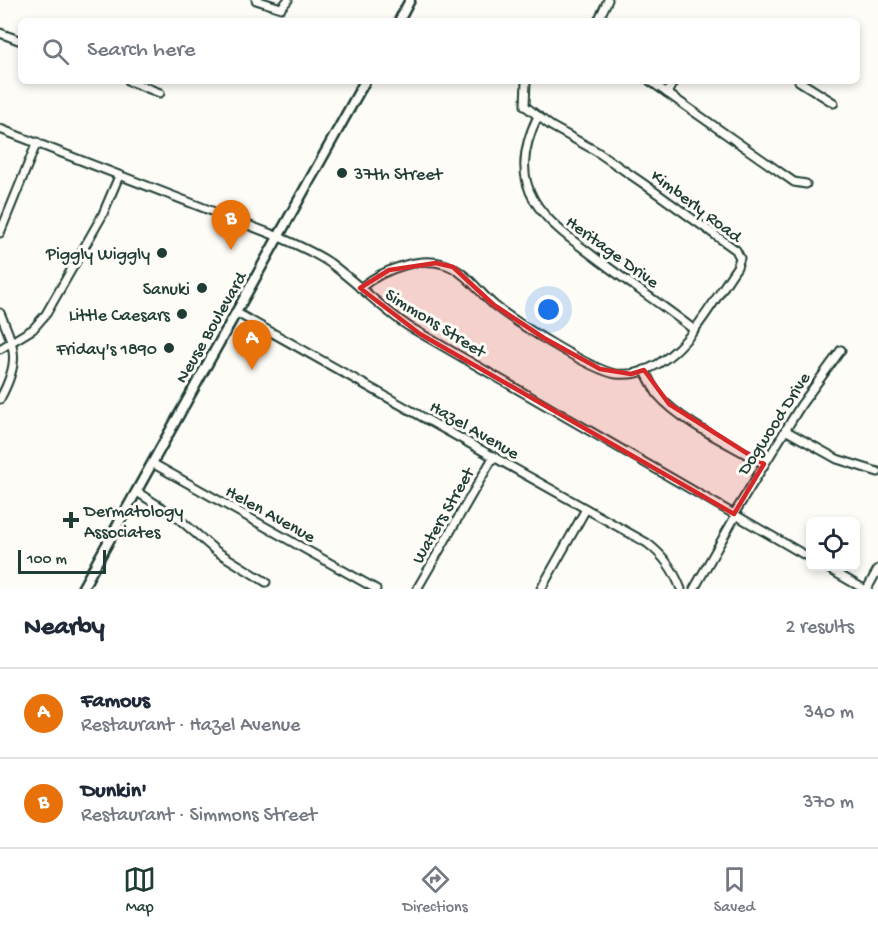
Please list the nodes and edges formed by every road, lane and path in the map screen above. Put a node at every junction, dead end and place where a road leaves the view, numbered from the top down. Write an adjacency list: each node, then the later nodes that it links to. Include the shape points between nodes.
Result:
1 (256, 0): 2 (street, via 281,8)
2 (288, 0)
3 (410, 0): 5 (main road)
4 (608, 0): 6 (street)
5 (401, 18)
6 (599, 18)
7 (0, 33): 8 (street)
8 (18, 40)
9 (137, 84): 15 (street)
10 (363, 84): 24 (main road, Neuse Boulevard)
11 (526, 84): 18 (street, via 525,106)
12 (654, 84): 16 (street)
13 (672, 84): 16 (street)
14 (804, 84): 17 (street)
15 (160, 93)
16 (667, 93): 22 (street, via 794,182)
17 (834, 103)
18 (538, 116): 28 (street, Heritage Drive, via 527,149 526,184 542,213 578,246); 28 (street, Kimberly Road, via 596,151 736,250 740,258 737,267)
19 (0, 129): 20 (street, Simmons Street)
20 (38, 142): 21 (street, Simmons Street); 23 (street)
21 (119, 176): 24 (street, Simmons Street); 29 (street, via 102,216 46,314 33,329)
22 (806, 184)
23 (0, 232)
24 (279, 237): 25 (street, Simmons Street, via 321,257); 27 (main road, Neuse Boulevard)
25 (360, 288): 32 (street, Kimberly Road, via 388,270 436,263 453,267 510,316 600,369 615,374); 41 (street, Simmons Street, via 420,334)
26 (0, 313): 29 (street)
27 (237, 313): 35 (street, Hazel Avenue); 36 (main road, Neuse Boulevard)
28 (693, 329): 32 (street, Kimberly Road, via 677,348)
29 (13, 342): 30 (street); 33 (street, via 15,364)
30 (0, 349)
31 (841, 350): 34 (street, Dogwood Drive)
32 (644, 370): 37 (street, via 658,395 693,423)
33 (0, 399)
34 (785, 430): 37 (street, Dogwood Drive); 38 (street, via 837,459)
35 (494, 456): 40 (street, Hazel Avenue); 48 (street, Waters Street)
36 (152, 463): 39 (main road, Neuse Boulevard); 47 (street, Helen Avenue)
37 (764, 464): 41 (street, Dogwood Drive)
38 (878, 472)
39 (137, 492): 45 (street, via 178,518 216,551); 46 (main road, Neuse Boulevard)
40 (586, 509): 49 (street); 50 (street, Hazel Avenue, via 660,553 674,570)
41 (735, 515): 42 (street, Simmons Street); 51 (street)
42 (806, 556)
43 (878, 569): 52 (street)
44 (831, 571): 52 (street)
45 (266, 582)
46 (82, 589)
47 (376, 589)
48 (417, 589)
49 (541, 589)
50 (681, 589)
51 (694, 589)
52 (865, 589)

